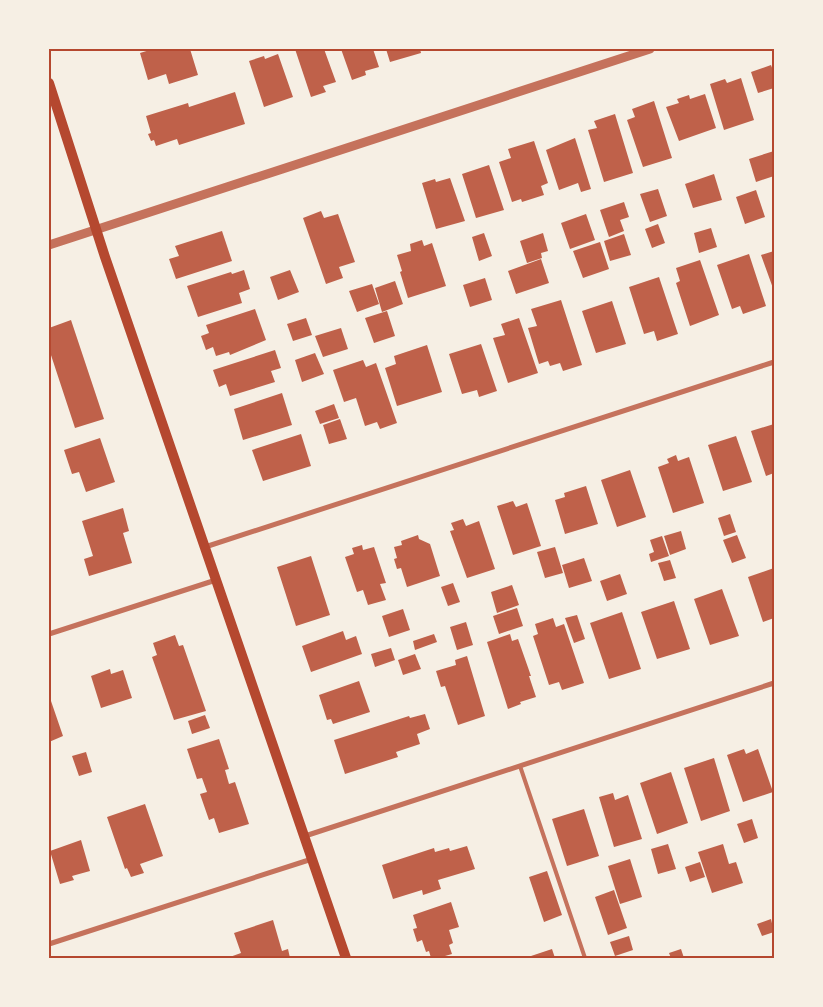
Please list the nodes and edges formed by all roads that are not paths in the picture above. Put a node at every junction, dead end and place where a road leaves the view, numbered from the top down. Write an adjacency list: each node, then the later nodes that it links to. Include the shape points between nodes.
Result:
1 (650, 49): 3 (street)
2 (49, 83): 3 (main road)
3 (96, 230): 4 (street); 6 (main road)
4 (49, 245)
5 (774, 362): 6 (street)
6 (205, 547): 7 (main road)
7 (216, 580): 8 (street); 11 (main road)
8 (49, 634)
9 (774, 683): 10 (street)
10 (520, 766): 11 (street); 15 (lane)
11 (304, 836): 12 (main road)
12 (312, 859): 13 (street); 14 (main road)
13 (49, 944)
14 (346, 958)
15 (585, 958)

